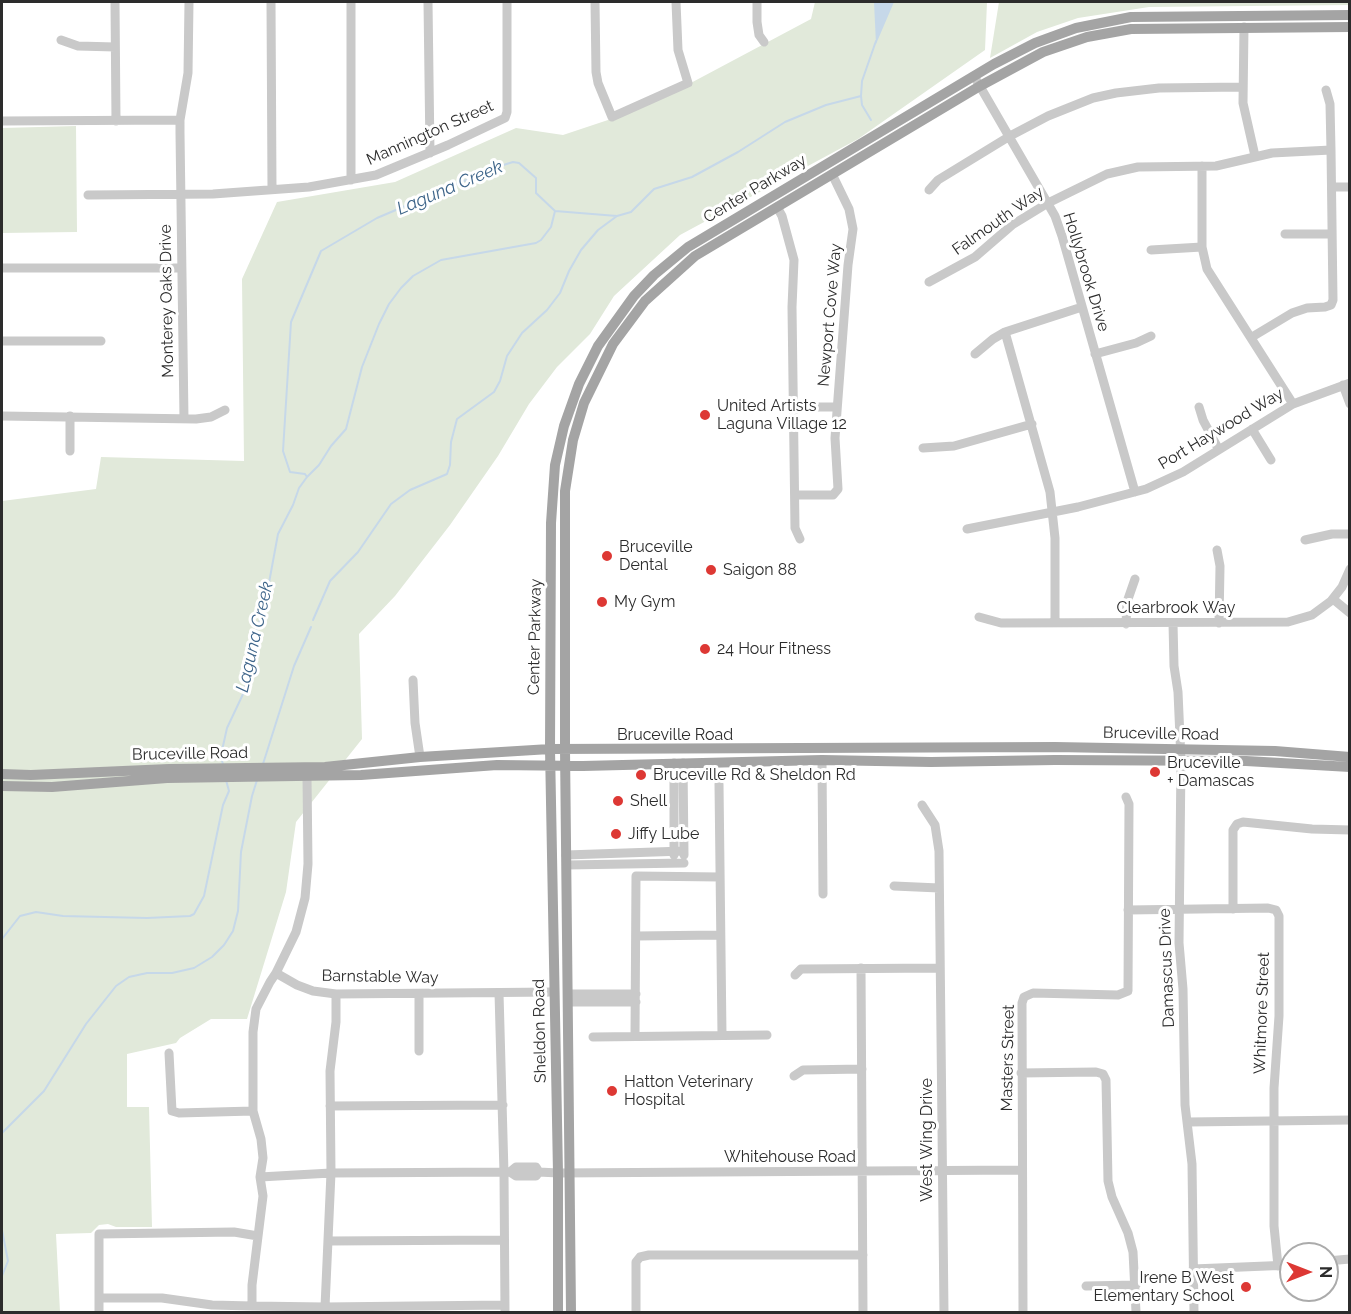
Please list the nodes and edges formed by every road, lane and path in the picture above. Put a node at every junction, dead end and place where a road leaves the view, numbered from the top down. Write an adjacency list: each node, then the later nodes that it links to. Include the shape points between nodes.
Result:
1 (115, 2): 15 (street)
2 (189, 2): 20 (street, Monterey Oaks Drive, via 188,74)
3 (271, 2): 32 (street)
4 (351, 2): 29 (street)
5 (428, 2): 25 (street)
6 (507, 2): 25 (street, Mannington Street, via 505,118)
7 (595, 2): 8 (street, via 596,72 612,117 688,83 678,50)
8 (676, 2)
9 (757, 2): 14 (street, via 759,34)
10 (1350, 15): 16 (main road, Center Parkway, via 1148,16 1115,20 1076,28 1035,43)
11 (1244, 27): 12 (main road, Center Parkway); 17 (main road, Center Parkway, via 1131,29 1087,37 1043,52); 18 (street)
12 (1350, 27)
13 (61, 40): 15 (street, via 78,46)
14 (764, 42)
15 (115, 47): 21 (street)
16 (974, 76): 17 (street, Hollybrook Drive); 66 (main road, Center Parkway, via 703,237 666,264 634,296 598,346 579,384)
17 (980, 86): 23 (street, Hollybrook Drive); 28 (main road, Center Parkway)
18 (1242, 87): 23 (street, via 1116,93 1070,106); 26 (street)
19 (1326, 90): 24 (street)
20 (180, 120): 21 (street); 34 (street, Monterey Oaks Drive)
21 (116, 121): 22 (street)
22 (2, 122)
23 (1010, 136): 33 (street, via 938,180); 36 (street, Hollybrook Drive)
24 (1331, 150): 26 (street, Falmouth Way); 30 (street)
25 (429, 153): 29 (street, Mannington Street, via 387,172)
26 (1255, 156): 27 (street, Falmouth Way)
27 (1202, 166): 36 (street, Falmouth Way, via 1121,170); 40 (street)
28 (832, 174): 37 (main road, Center Parkway); 56 (street, Newport Cove Way, via 849,209 853,229)
29 (351, 180): 32 (street, Mannington Street)
30 (1332, 187): 31 (street); 39 (street)
31 (1350, 187)
32 (272, 189): 34 (street, Mannington Street)
33 (929, 190)
34 (180, 193): 35 (street, Mannington Street); 43 (street, Monterey Oaks Drive)
35 (88, 195)
36 (1048, 203): 44 (street, Falmouth Way, via 1012,225 975,257); 45 (street, Hollybrook Drive, via 1062,236)
37 (777, 207): 57 (street, via 794,260); 65 (main road, Center Parkway, via 695,256 645,301 602,363)
38 (1285, 234): 39 (street)
39 (1332, 234): 48 (street, via 1331,305 1292,313)
40 (1202, 247): 41 (street); 48 (street, via 1213,280)
41 (1151, 250)
42 (2, 268): 43 (street)
43 (181, 268): 62 (street, Monterey Oaks Drive)
44 (929, 282)
45 (1082, 307): 46 (street); 52 (street, Hollybrook Drive)
46 (1005, 332): 51 (street); 63 (street)
47 (1151, 336): 52 (street)
48 (1251, 337): 54 (street)
49 (101, 340): 50 (street)
50 (2, 341)
51 (975, 354)
52 (1095, 354): 72 (street, Hollybrook Drive)
53 (1346, 384): 54 (street, Port Haywood Way); 55 (street)
54 (1293, 404): 64 (street, Port Haywood Way)
55 (1350, 404)
56 (837, 406): 57 (street); 73 (street, Newport Cove Way, via 838,489 833,495)
57 (794, 407): 73 (street)
58 (1199, 407): 68 (street)
59 (225, 410): 62 (street, via 211,417)
60 (2, 416): 61 (street)
61 (70, 416): 62 (street); 69 (street)
62 (184, 419)
63 (1032, 424): 67 (street, via 954,446); 74 (street)
64 (1252, 429): 68 (street, Port Haywood Way); 71 (street)
65 (573, 440): 66 (street); 70 (main road, Center Parkway)
66 (560, 444): 70 (street); 77 (main road, Center Parkway, via 552,487)
67 (923, 448)
68 (1218, 448): 72 (street, Port Haywood Way, via 1183,471)
69 (70, 451)
70 (571, 452): 83 (main road, Center Parkway, via 565,491)
71 (1271, 459)
72 (1135, 492): 74 (street, Port Haywood Way)
73 (795, 495): 78 (street, via 795,528)
74 (1053, 513): 75 (street, Port Haywood Way); 87 (street)
75 (967, 529)
76 (1350, 534): 79 (street)
77 (552, 538): 83 (main road, via 560,583); 92 (main road, Center Parkway)
78 (800, 539)
79 (1305, 540)
80 (1217, 550): 89 (street)
81 (1350, 569): 84 (street, Clearbrook Way)
82 (1135, 579): 90 (street, via 1127,602)
83 (565, 585): 93 (main road, Center Parkway)
84 (1333, 599): 85 (street); 89 (street, Clearbrook Way, via 1312,615 1288,622)
85 (1350, 613)
86 (979, 617): 87 (street, Clearbrook Way, via 1001,623)
87 (1055, 623): 90 (street, Clearbrook Way)
88 (1173, 623): 89 (street, Clearbrook Way); 90 (street, Clearbrook Way); 95 (street, Damascus Drive)
89 (1219, 623)
90 (1126, 624)
91 (413, 680): 96 (street)
92 (549, 749): 93 (main road, Bruceville Road); 96 (main road, Bruceville Road); 101 (main road, Sheldon Road)
93 (565, 749): 94 (main road, Bruceville Road); 102 (main road, Sheldon Road)
94 (761, 749): 95 (main road, Bruceville Road, via 1055,747); 100 (main road, via 754,755 710,757)
95 (1181, 756): 97 (main road, Bruceville Road, via 1275,751); 98 (main road, Bruceville Road); 103 (main road, Bruceville Road); 121 (street, Damascus Drive)
96 (420, 757): 104 (main road, Bruceville Road)
97 (1350, 757)
98 (822, 760): 100 (main road, Bruceville Road); 120 (street)
99 (679, 763): 100 (main road, Bruceville Road); 102 (main road, Bruceville Road); 113 (street)
100 (697, 763)
101 (550, 764): 102 (main road, Bruceville Road); 107 (main road, Bruceville Road); 130 (main road, Sheldon Road)
102 (566, 766): 114 (main road, Sheldon Road)
103 (1350, 767)
104 (287, 772): 105 (main road, Bruceville Road); 107 (main road, Bruceville Road)
105 (213, 773): 106 (main road, Bruceville Road); 109 (main road, Bruceville Road, via 52,787)
106 (2, 774)
107 (307, 777): 128 (street, via 306,898 296,932)
108 (719, 784): 117 (street)
109 (2, 786)
110 (1126, 797): 123 (street, Masters Street)
111 (922, 805): 119 (street, West Wing Drive, via 935,825)
112 (1350, 830): 122 (street, via 1237,824 1233,830)
113 (679, 852): 114 (street); 115 (street)
114 (566, 860): 115 (street); 134 (main road, Sheldon Road)
115 (679, 863): 116 (street)
116 (679, 875): 117 (street); 125 (street, via 636,876)
117 (720, 877): 124 (street)
118 (894, 886): 119 (street)
119 (939, 888): 127 (street, West Wing Drive)
120 (823, 894)
121 (1180, 909): 122 (street, Whitmore Street); 123 (street, Whitmore Street); 150 (street, Damascus Drive)
122 (1233, 909): 149 (street, Whitmore Street, via 1268,908 1276,910 1279,916)
123 (1128, 910): 143 (street, Masters Street, via 1128,991 1028,994 1022,1003)
124 (720, 935): 125 (street); 136 (street)
125 (637, 936): 135 (street)
126 (861, 968): 127 (street); 129 (street, via 801,969); 142 (street)
127 (940, 968): 153 (street, West Wing Drive)
128 (276, 974): 132 (street, Barnstable Way, via 313,991); 147 (street, via 261,997 254,1019)
129 (795, 975)
130 (554, 992): 131 (street, Barnstable Way); 156 (main road, Sheldon Road)
131 (499, 993): 133 (street, Barnstable Way); 145 (street)
132 (336, 994): 133 (street, Barnstable Way); 146 (street)
133 (419, 994): 140 (street)
134 (568, 998): 135 (street); 157 (main road, Sheldon Road)
135 (636, 998): 138 (street)
136 (722, 1035): 137 (street); 138 (street)
137 (767, 1035)
138 (635, 1036): 139 (street)
139 (593, 1037)
140 (419, 1051)
141 (169, 1053): 147 (street, via 172,1111)
142 (862, 1069): 144 (street, via 803,1070); 152 (street)
143 (1021, 1073): 151 (street, Masters Street); 165 (street, via 1103,1074 1108,1181 1131,1243)
144 (794, 1076)
145 (503, 1105): 146 (street); 154 (street)
146 (330, 1106): 155 (street)
147 (253, 1111): 158 (street, via 263,1158)
148 (1350, 1120): 149 (street)
149 (1275, 1121): 150 (street); 163 (street, Whitmore Street, via 1274,1226)
150 (1188, 1122): 164 (street, Damascus Drive)
151 (1022, 1170): 153 (street, Whitehouse Road); 177 (street, Masters Street)
152 (863, 1171): 153 (street, Whitehouse Road); 157 (street, Whitehouse Road); 162 (street)
153 (942, 1171): 176 (street, West Wing Drive)
154 (507, 1172): 155 (street, Whitehouse Road); 156 (street, Whitehouse Road, via 516,1176); 160 (street)
155 (331, 1173): 158 (street, Whitehouse Road); 161 (street)
156 (558, 1173): 157 (street, Whitehouse Road); 172 (main road, Sheldon Road)
157 (571, 1173): 173 (main road, Sheldon Road)
158 (260, 1177): 159 (street, via 263,1196)
159 (258, 1236): 167 (street, via 234,1232 99,1234); 168 (street)
160 (504, 1240): 161 (street); 169 (street)
161 (329, 1241): 170 (street)
162 (863, 1255): 174 (street, via 640,1257 636,1262); 175 (street)
163 (1278, 1266): 164 (street)
164 (1193, 1269): 179 (street, Damascus Drive)
165 (1136, 1285): 166 (street); 178 (street)
166 (1086, 1286)
167 (99, 1298): 168 (street, via 162,1298); 171 (street)
168 (252, 1306): 170 (street)
169 (505, 1309): 170 (street)
170 (325, 1310)
171 (99, 1312)
172 (558, 1312)
173 (571, 1312)
174 (636, 1312)
175 (863, 1312)
176 (944, 1312)
177 (1023, 1312)
178 (1136, 1312)
179 (1194, 1312)

